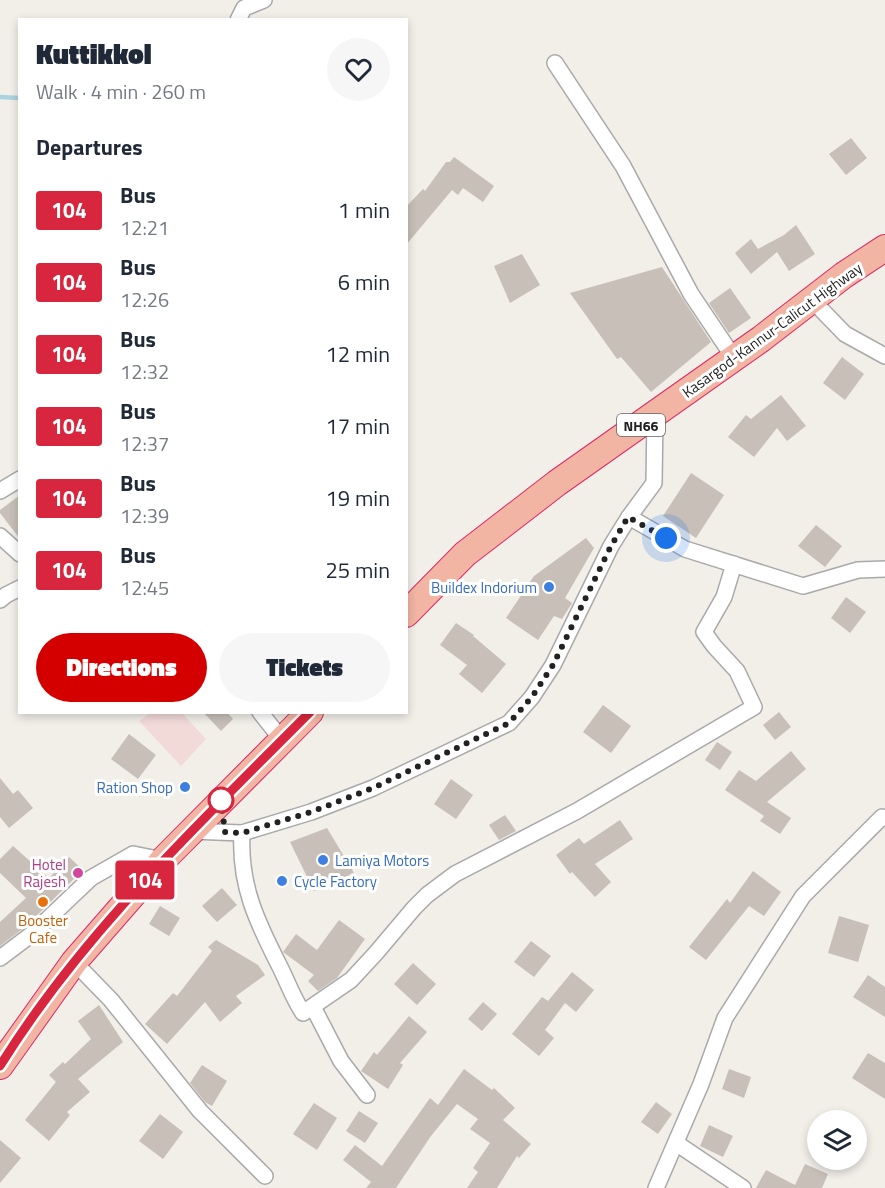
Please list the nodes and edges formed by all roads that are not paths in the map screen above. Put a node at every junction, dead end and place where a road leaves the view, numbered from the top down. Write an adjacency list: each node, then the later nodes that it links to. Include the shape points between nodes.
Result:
1 (264, 0): 2 (street, via 244,8)
2 (239, 18)
3 (555, 63): 7 (street, via 623,166 691,294)
4 (885, 248): 5 (highway, Kasargod-Kannur-Calicut Highway / NH66)
5 (811, 299): 6 (street, via 845,334); 7 (highway, Kasargod-Kannur-Calicut Highway / NH66)
6 (885, 356)
7 (734, 358): 8 (highway, Kasargod-Kannur-Calicut Highway / NH66)
8 (655, 415): 11 (street, via 654,483); 18 (highway, Kasargod-Kannur-Calicut Highway / NH66, via 557,483 465,555)
9 (18, 479): 10 (street)
10 (0, 491)
11 (628, 517): 14 (street, via 685,549); 24 (street, via 553,665 509,723 373,788)
12 (0, 536): 13 (street)
13 (18, 552)
14 (734, 564): 15 (street, via 803,586 858,570); 28 (street, via 724,597 704,632 737,671 754,707 577,811 455,874 414,908 351,980)
15 (885, 569)
16 (18, 589): 17 (street)
17 (0, 600)
18 (408, 612)
19 (262, 714): 21 (street)
20 (308, 714): 21 (highway)
21 (282, 740): 23 (highway)
22 (885, 818): 31 (street, via 802,896 725,1018)
23 (191, 831): 24 (street); 25 (highway)
24 (242, 833): 28 (street, via 240,855 245,886 256,919 303,1013)
25 (163, 860): 26 (street, via 133,854 91,878 32,934); 27 (highway)
26 (0, 958)
27 (74, 962): 29 (highway); 32 (street, via 111,1000 200,1112)
28 (313, 1007): 30 (street, via 341,1061)
29 (0, 1066)
30 (367, 1095)
31 (676, 1143): 33 (street); 34 (street)
32 (265, 1176)
33 (656, 1188)
34 (743, 1188)

